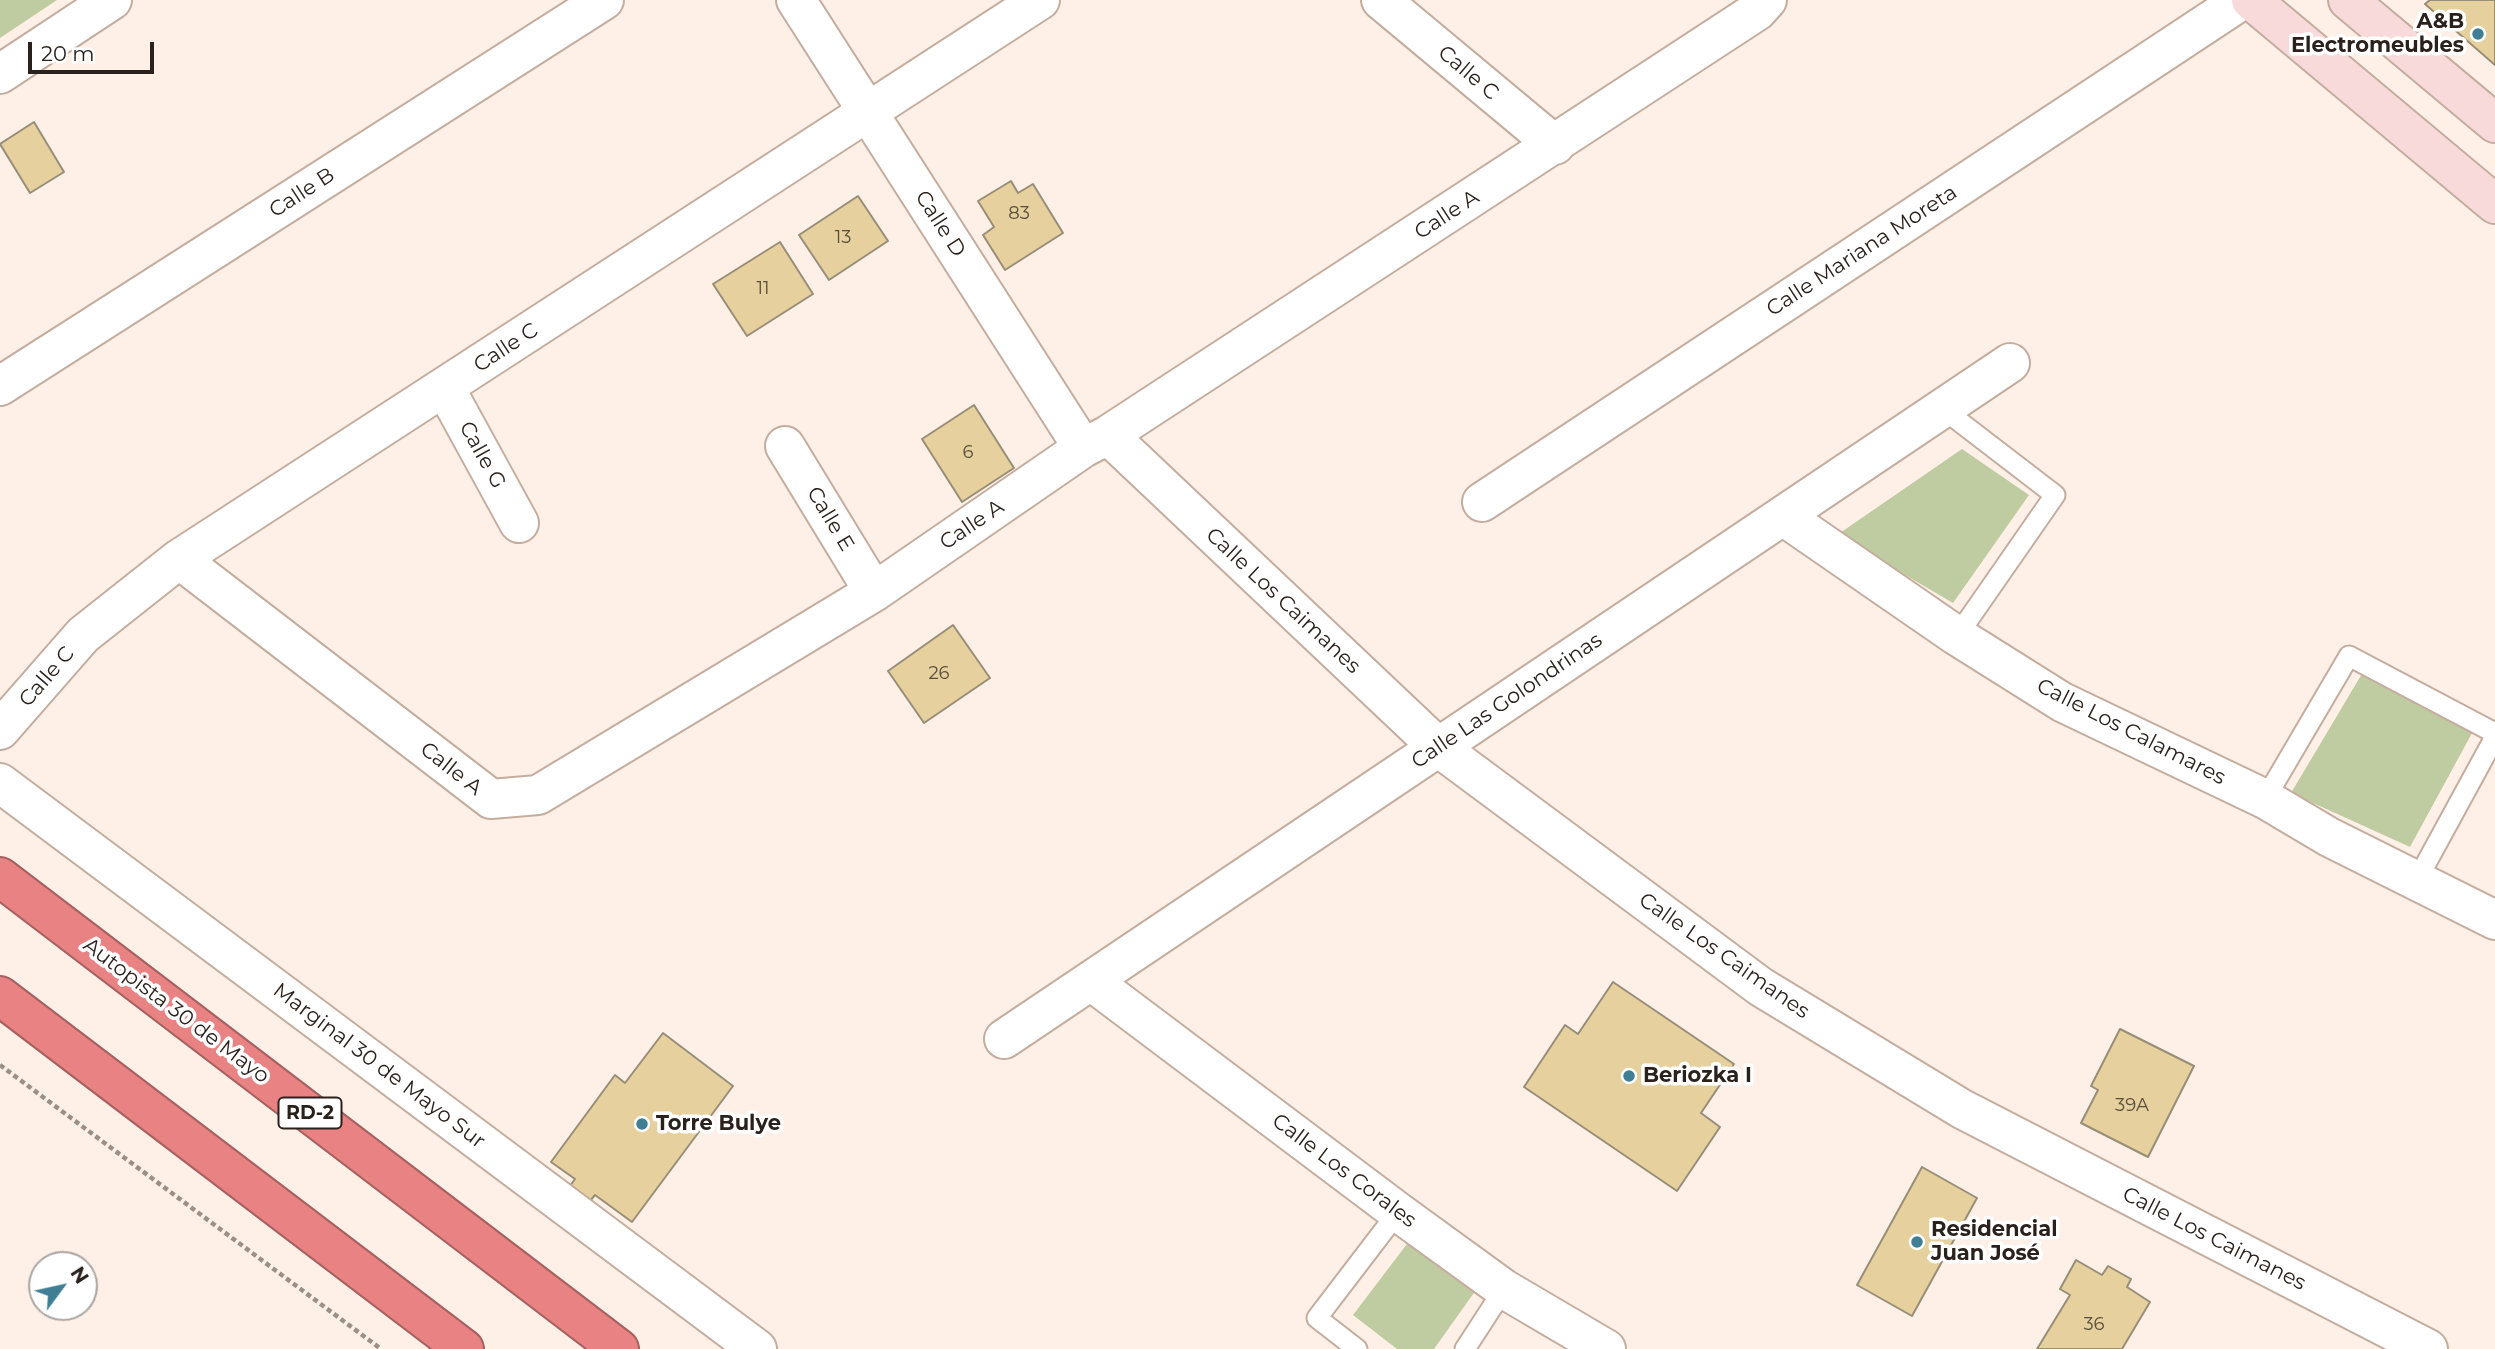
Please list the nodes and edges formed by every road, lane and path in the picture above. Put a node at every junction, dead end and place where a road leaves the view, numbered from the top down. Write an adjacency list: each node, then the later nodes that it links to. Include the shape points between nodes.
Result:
1 (112, 0): 10 (street)
2 (796, 0): 11 (street, Calle D)
3 (1040, 0): 11 (street, Calle C)
4 (1381, 0): 13 (street, Calle C)
5 (2242, 0): 21 (street, Calle Mariana Moreta)
6 (2251, 0): 14 (main road)
7 (2348, 0): 12 (main road)
8 (602, 1): 16 (street, Calle B)
9 (1756, 4): 13 (street, Calle A)
10 (0, 74)
11 (868, 111): 17 (street, Calle C); 19 (street, Calle D)
12 (2495, 123)
13 (1555, 145): 19 (street, Calle A)
14 (2495, 204)
15 (2010, 363): 18 (street, Calle Las Golondrinas)
16 (0, 386)
17 (444, 388): 23 (street, Calle G); 24 (street, Calle C)
18 (1943, 409): 22 (street, Calle Las Golondrinas); 26 (lane, via 2055,495)
19 (1096, 442): 25 (street, Calle A); 29 (street, Calle Los Caimanes)
20 (785, 446): 25 (street, Calle E)
21 (1482, 502)
22 (1783, 516): 26 (street, Calle Los Calamares); 29 (street, Calle Las Golondrinas)
23 (519, 523)
24 (179, 559): 25 (street, Calle A, via 491,799 538,795); 27 (street, Calle C, via 83,635)
25 (874, 592)
26 (1957, 636): 31 (street, Calle Los Calamares, via 2062,702)
27 (0, 730)
28 (2495, 735): 31 (lane, via 2349,656); 33 (lane)
29 (1438, 747): 35 (street, Calle Las Golondrinas); 48 (street, Calle Los Caimanes, via 1773,994 1962,1109)
30 (0, 783): 44 (street, Marginal 30 de Mayo Sur)
31 (2265, 799): 33 (street, Calle Los Calamares)
32 (0, 877): 43 (highway, Autopista 30 de Mayo / RD-2)
33 (2417, 880): 34 (street, Calle Los Calamares)
34 (2495, 920)
35 (1091, 981): 37 (street, Calle Las Golondrinas); 39 (street, Calle Los Corales)
36 (0, 996): 42 (highway)
37 (1004, 1039)
38 (0, 1065): 41 (path)
39 (1398, 1212): 40 (street, Calle Los Corales); 45 (lane, via 1317,1318)
40 (1504, 1289): 46 (lane); 47 (street, Calle Los Corales)
41 (381, 1349)
42 (464, 1349)
43 (620, 1349)
44 (757, 1349)
45 (1357, 1349)
46 (1465, 1349)
47 (1606, 1349)
48 (2428, 1349)

